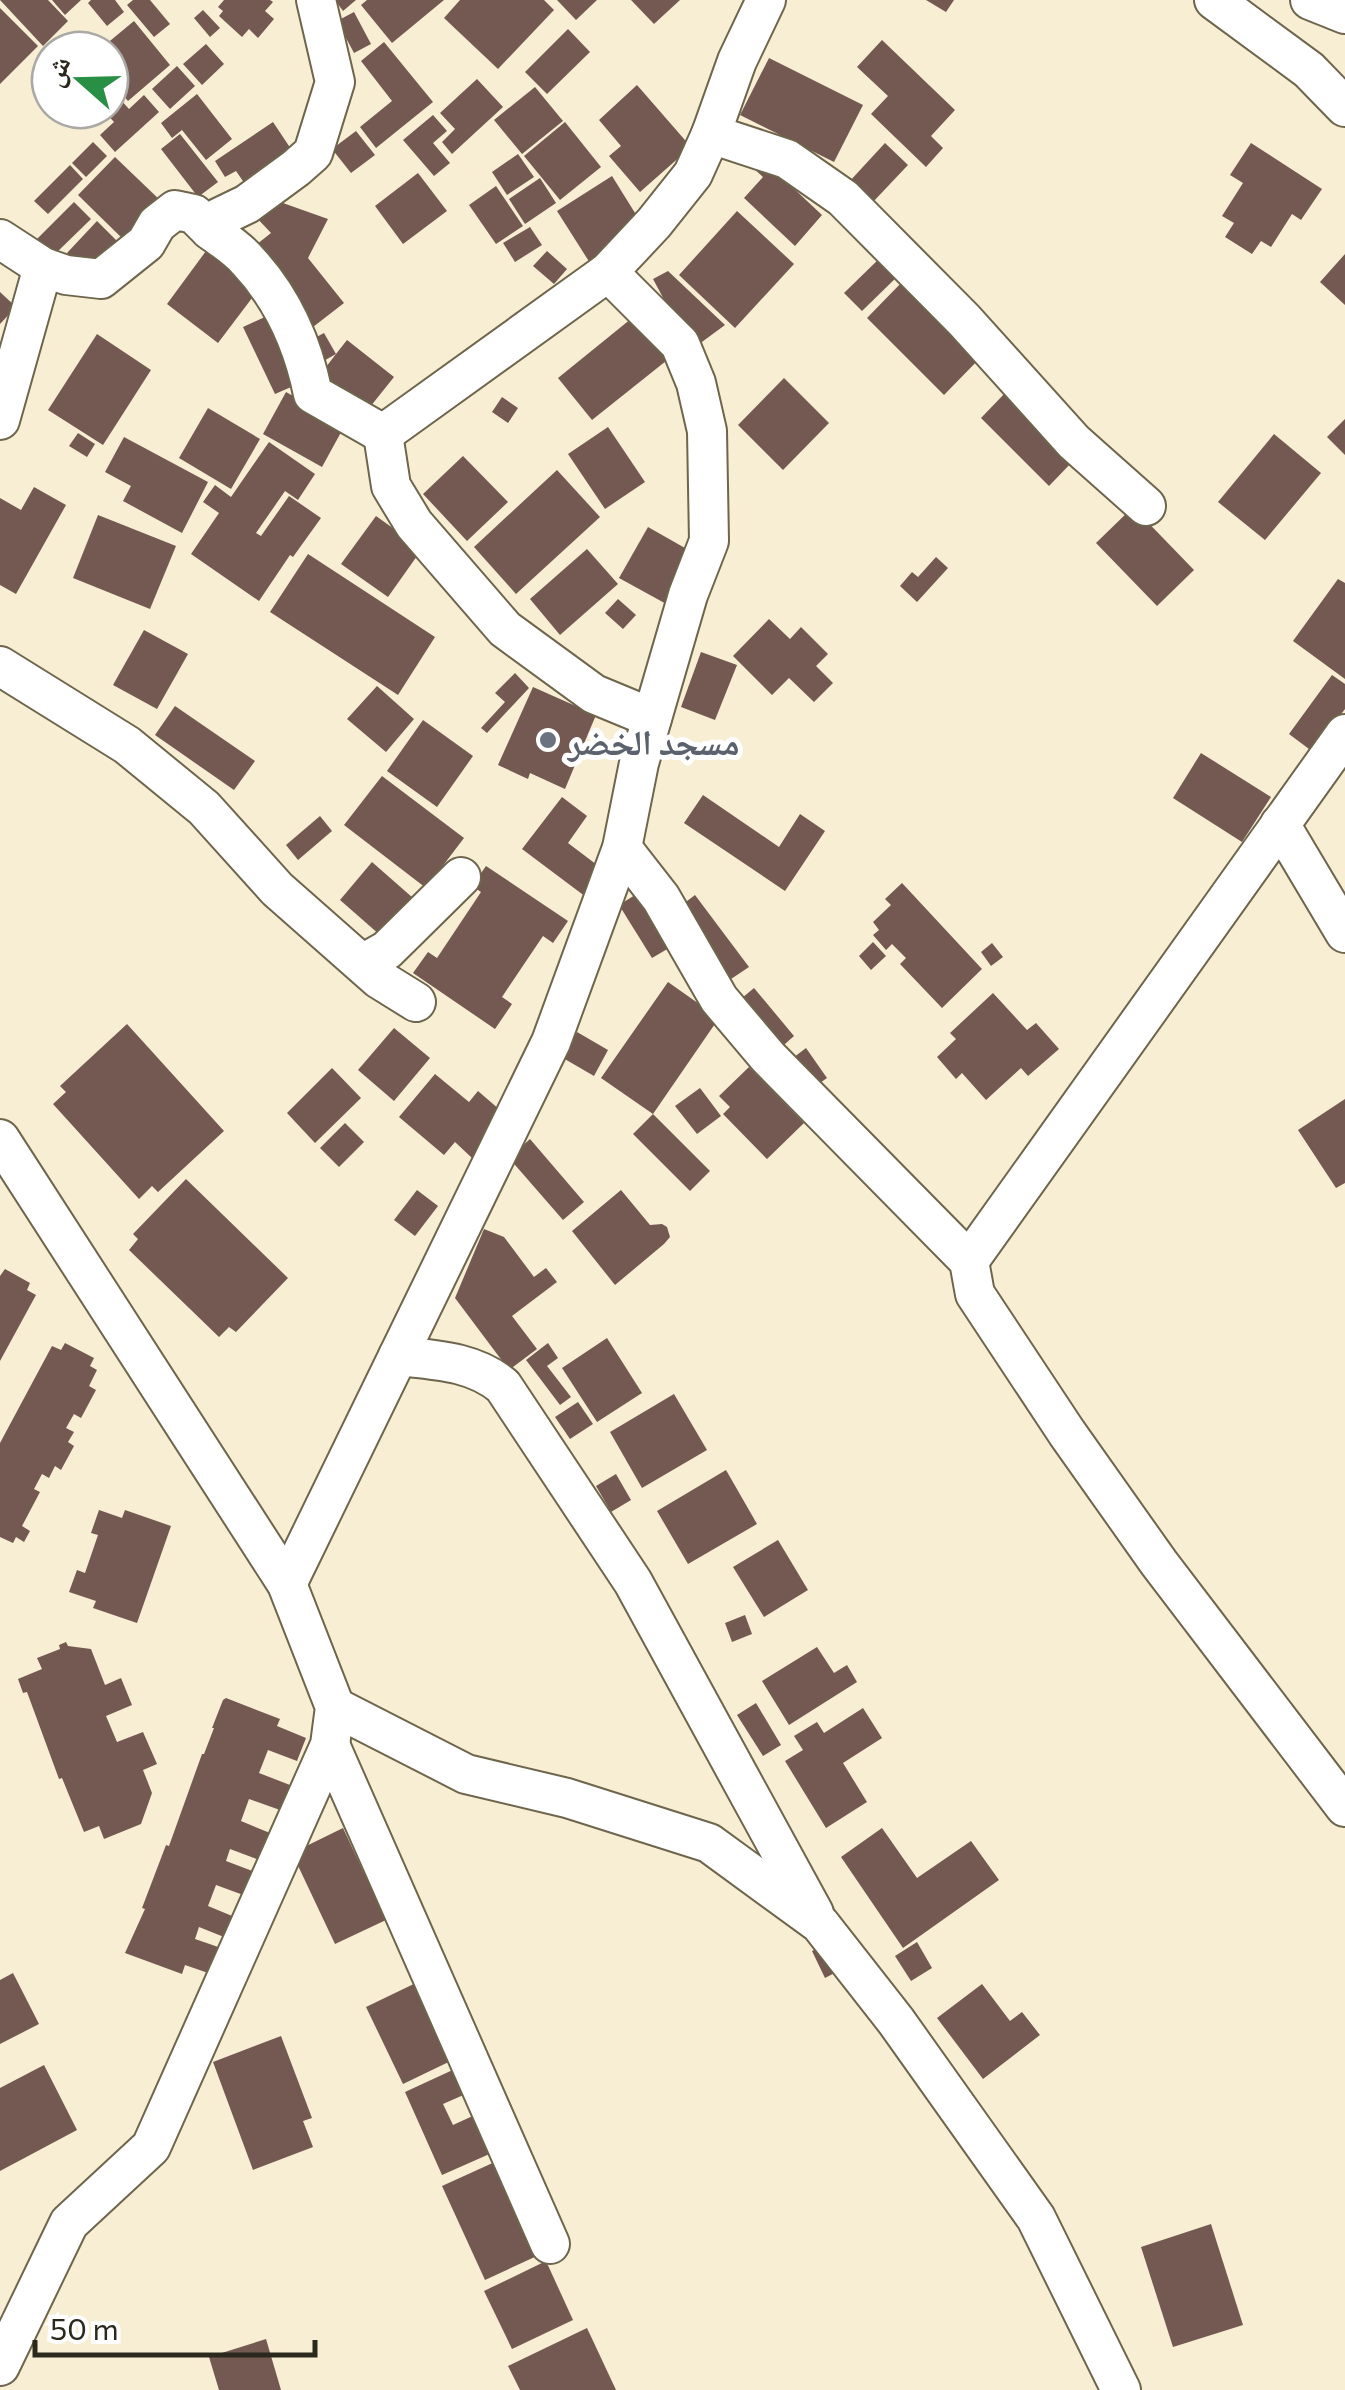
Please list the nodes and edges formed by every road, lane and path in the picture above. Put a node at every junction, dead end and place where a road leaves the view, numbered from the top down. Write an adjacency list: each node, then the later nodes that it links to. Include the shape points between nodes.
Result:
1 (316, 0): 8 (street, via 335,82 313,152)
2 (766, 0): 7 (street)
3 (1214, 0): 6 (street, via 1309,70)
4 (1310, 0): 5 (street)
5 (1345, 14)
6 (1345, 107)
7 (711, 134): 11 (street, via 693,174); 14 (street, via 787,159 843,198 1074,442)
8 (210, 230): 10 (street, via 194,214 175,210 101,279); 13 (street, via 246,258 278,300 307,363 312,394)
9 (0, 239): 10 (street)
10 (44, 267): 12 (street)
11 (608, 272): 13 (street); 16 (street, via 680,344 707,431 709,541)
12 (0, 420)
13 (382, 434): 16 (street, via 390,486 414,524 506,630 594,694)
14 (1146, 506)
15 (0, 666): 22 (street, via 127,744 204,808 277,889)
16 (652, 718): 19 (street)
17 (1345, 734): 18 (street)
18 (1280, 824): 21 (street); 25 (street)
19 (622, 848): 25 (street, via 661,898 718,1000); 26 (street, via 551,1042)
20 (461, 876): 22 (street, via 387,950)
21 (1345, 933)
22 (364, 963): 23 (street)
23 (416, 1002)
24 (0, 1139): 27 (street)
25 (969, 1260): 30 (street, via 975,1294 1067,1434)
26 (398, 1356): 27 (street); 31 (street, via 459,1364 502,1386 633,1582)
27 (287, 1584): 28 (street)
28 (335, 1707): 29 (street); 31 (street, via 466,1774 709,1842)
29 (330, 1744): 32 (street); 33 (street, via 150,2146 69,2223)
30 (1345, 1808)
31 (820, 1924): 34 (street, via 1036,2218)
32 (550, 2244)
33 (0, 2366)
34 (1121, 2390)

